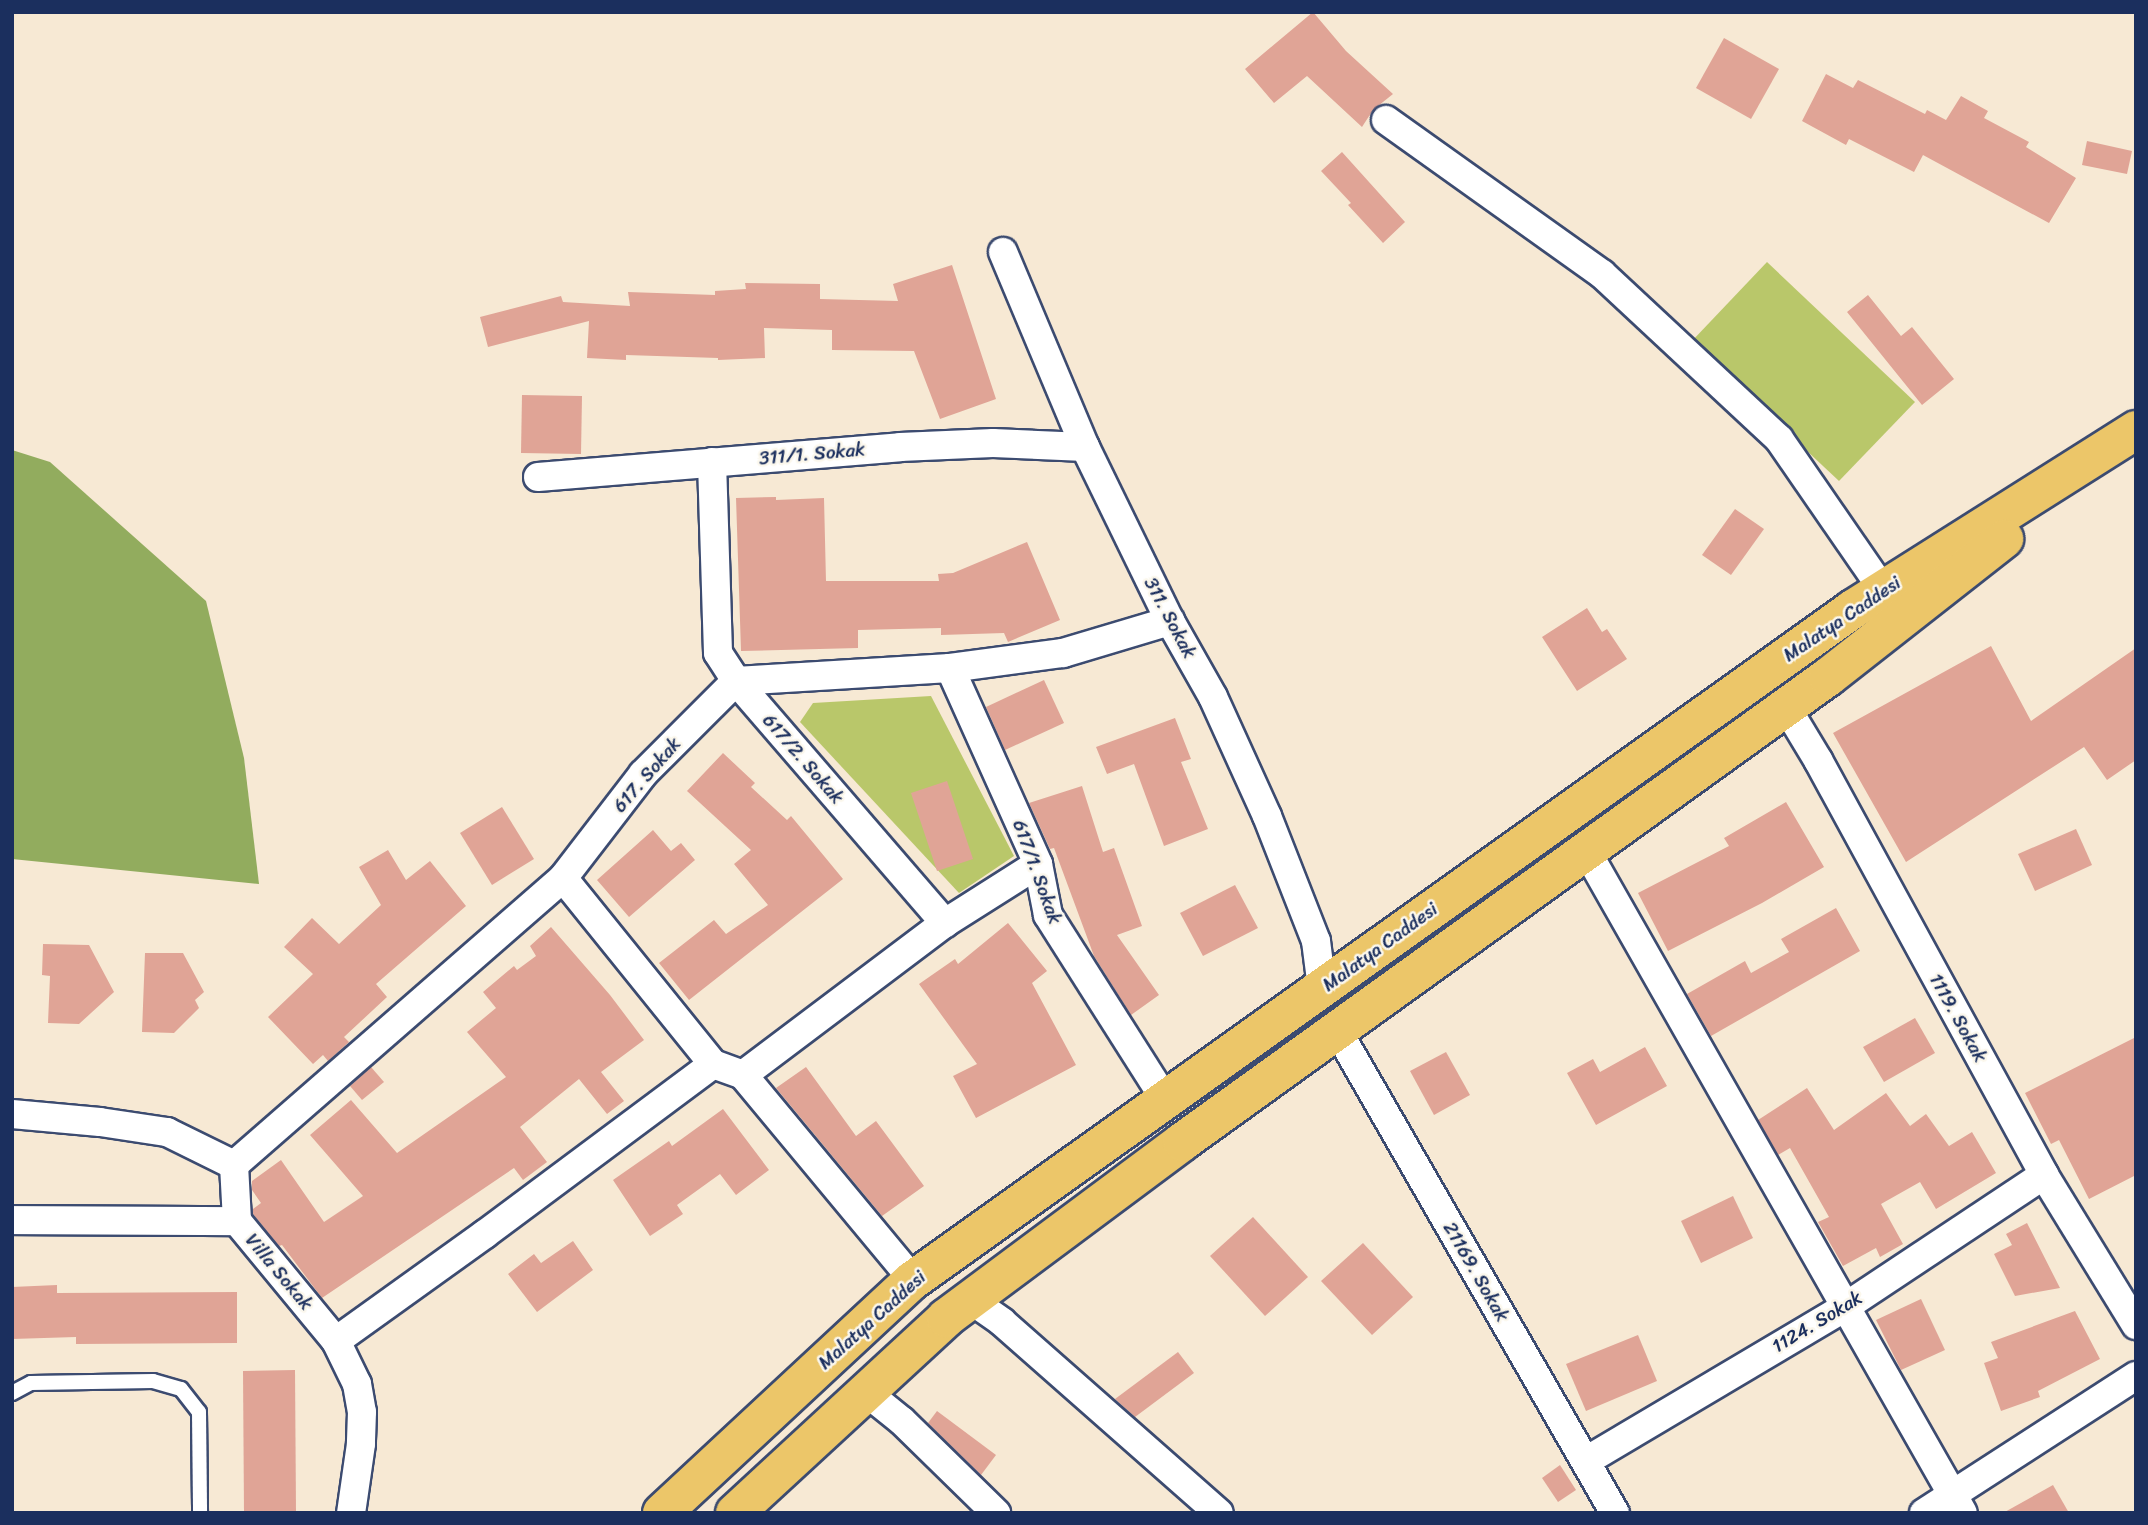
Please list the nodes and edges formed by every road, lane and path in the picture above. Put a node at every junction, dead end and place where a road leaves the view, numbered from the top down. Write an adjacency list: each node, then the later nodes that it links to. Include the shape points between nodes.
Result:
1 (1386, 120): 8 (street, via 1602,274 1779,439)
2 (1003, 252): 5 (street, 311. Sokak)
3 (2136, 430): 8 (main road, Malatya Caddesi)
4 (2136, 436): 12 (main road, Malatya Caddesi)
5 (1085, 447): 6 (street, 311/1. Sokak, via 993,443); 9 (street, 311. Sokak)
6 (712, 462): 7 (street, 311/1. Sokak); 11 (street, 617/2. Sokak, via 718,653)
7 (538, 477)
8 (1883, 590): 17 (main road, Malatya Caddesi)
9 (1170, 621): 10 (street, via 1063,653); 17 (street, 311. Sokak, via 1213,697 1266,816 1316,941)
10 (950, 668): 11 (street); 14 (street, 617/1. Sokak)
11 (736, 681): 15 (street, 617. Sokak, via 643,774); 16 (street, 617/2. Sokak)
12 (1786, 707): 13 (main road, Malatya Caddesi); 24 (street, 1119. Sokak)
13 (1587, 852): 18 (main road, Malatya Caddesi); 29 (street)
14 (1038, 864): 16 (street); 21 (street, 617/1. Sokak, via 1048,915)
15 (563, 878): 19 (street); 23 (street, 617. Sokak)
16 (945, 923): 20 (street)
17 (1322, 988): 21 (main road, Malatya Caddesi)
18 (1337, 1030): 28 (main road, Malatya Caddesi); 35 (street, 21169. Sokak)
19 (713, 1064): 20 (street); 31 (street)
20 (743, 1076): 27 (street)
21 (1166, 1101): 27 (main road, Malatya Caddesi)
22 (12, 1114): 23 (street, via 167,1132)
23 (234, 1165): 26 (street, Villa Sokak)
24 (2044, 1175): 29 (street, 1124. Sokak); 30 (street, 1119. Sokak)
25 (12, 1220): 26 (street)
26 (237, 1221): 31 (street, Villa Sokak)
27 (913, 1280): 39 (main road, Malatya Caddesi)
28 (971, 1300): 33 (main road, Malatya Caddesi); 42 (street, via 1002,1322)
29 (1845, 1307): 35 (street, 1124. Sokak); 36 (street)
30 (2136, 1325)
31 (336, 1341): 38 (street, Villa Sokak, via 357,1384 362,1412)
32 (2136, 1376): 36 (street)
33 (866, 1392): 40 (main road, Malatya Caddesi); 41 (street)
34 (12, 1393): 37 (lane, via 31,1383 153,1381 181,1389 199,1412)
35 (1586, 1461): 43 (street, 21169. Sokak)
36 (1958, 1504): 44 (street)
37 (200, 1513)
38 (351, 1513)
39 (662, 1513)
40 (735, 1513)
41 (996, 1513)
42 (1219, 1513)
43 (1615, 1513)
44 (1924, 1513)

